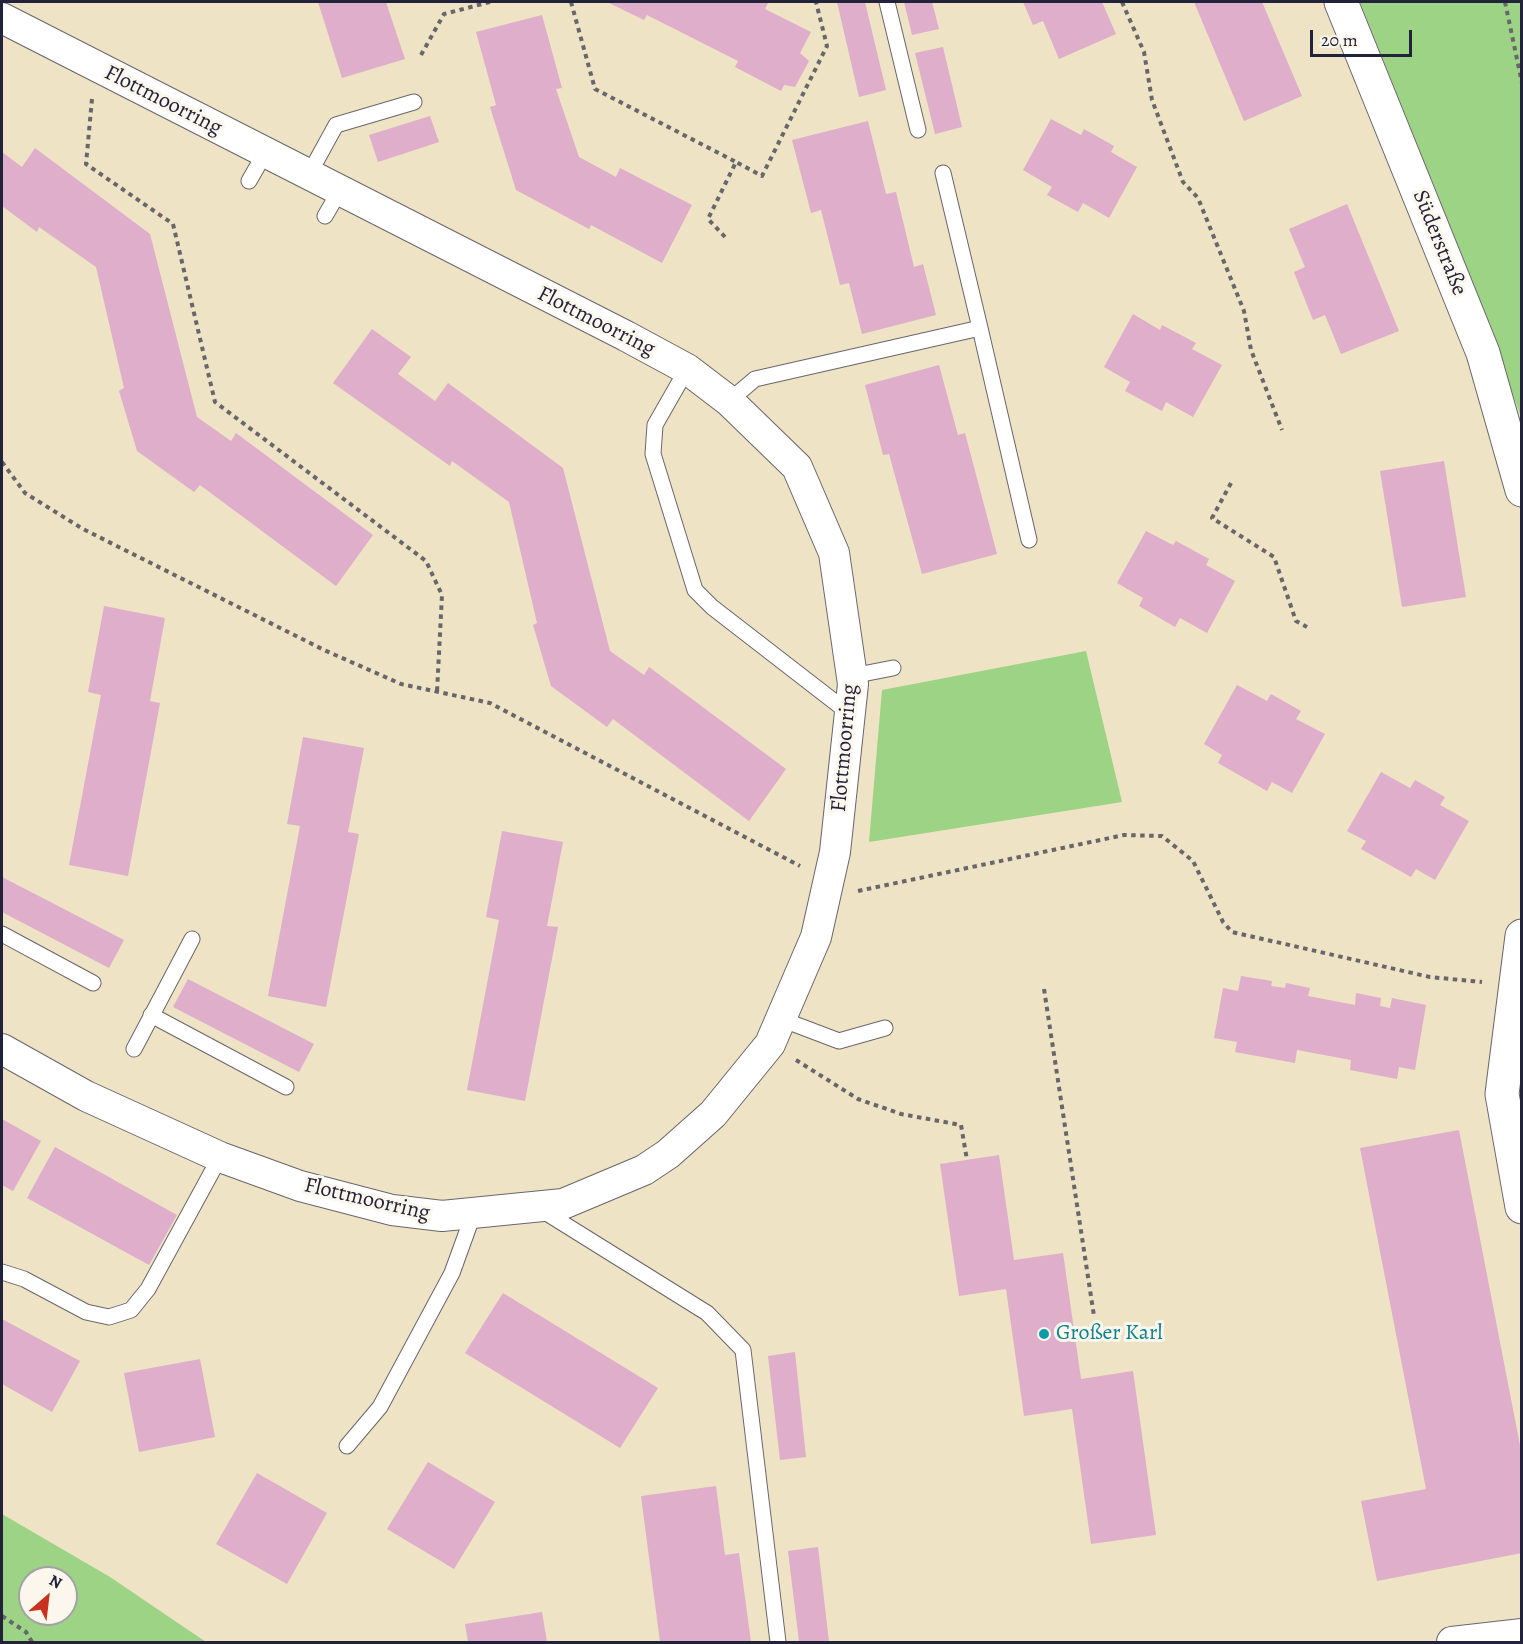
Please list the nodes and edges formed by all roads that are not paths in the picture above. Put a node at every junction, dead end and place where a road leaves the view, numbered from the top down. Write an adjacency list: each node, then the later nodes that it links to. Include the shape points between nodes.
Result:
1 (887, 2): 5 (lane)
2 (1341, 2): 13 (street, Süderstraße, via 1483,353)
3 (2, 18): 6 (street, Flottmoorring)
4 (414, 102): 8 (lane, via 336,125)
5 (918, 130)
6 (265, 153): 8 (street, Flottmoorring); 9 (lane)
7 (943, 173): 10 (lane)
8 (308, 176): 11 (street, Flottmoorring, via 332,204 626,336)
9 (249, 181)
10 (980, 328): 12 (lane, via 754,379); 14 (lane)
11 (687, 369): 12 (street, Flottmoorring); 17 (lane, via 656,425 653,454 695,590)
12 (729, 401): 16 (street, Flottmoorring, via 796,467 801,477 834,553)
13 (1521, 490)
14 (1029, 540)
15 (893, 668): 16 (lane)
16 (852, 676): 17 (street, Flottmoorring)
17 (849, 713): 24 (street, Flottmoorring, via 835,852 816,937)
18 (2, 934): 21 (lane)
19 (1521, 936): 30 (street, via 1502,1094)
20 (192, 939): 22 (lane)
21 (93, 983)
22 (151, 1015): 26 (lane); 27 (lane)
23 (885, 1028): 24 (lane, via 839,1041)
24 (776, 1031): 29 (street, Flottmoorring, via 713,1114 668,1154 644,1170 563,1204)
25 (2, 1049): 28 (street, Flottmoorring, via 86,1096)
26 (134, 1049)
27 (286, 1087)
28 (220, 1157): 31 (street, Flottmoorring, via 300,1186 392,1210); 32 (lane, via 148,1289 131,1310 109,1317 86,1312 24,1279)
29 (538, 1207): 31 (street, Flottmoorring); 35 (lane, via 707,1313 743,1350)
30 (1521, 1207)
31 (472, 1215): 33 (lane, via 452,1273 380,1407)
32 (2, 1272)
33 (347, 1446)
34 (1521, 1634): 36 (street)
35 (778, 1642)
36 (1452, 1642)

